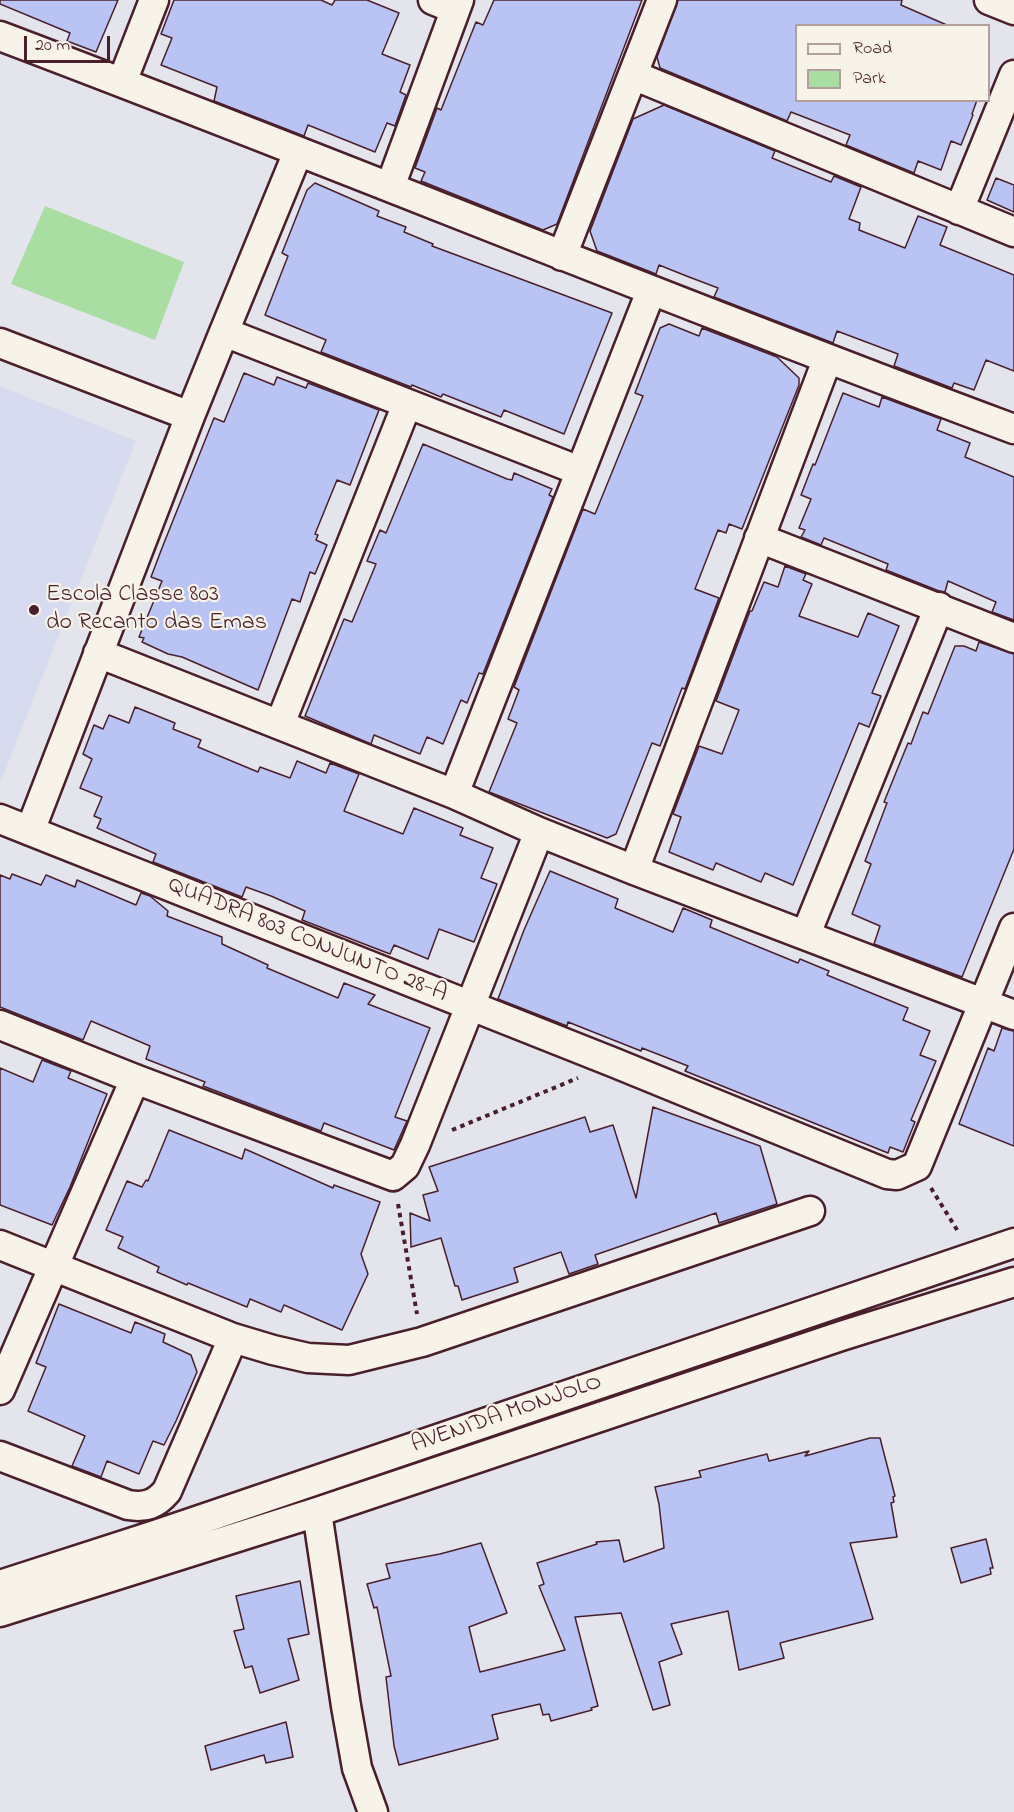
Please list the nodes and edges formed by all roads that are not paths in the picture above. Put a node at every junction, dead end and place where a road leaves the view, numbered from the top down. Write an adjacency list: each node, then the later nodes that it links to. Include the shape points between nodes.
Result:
1 (154, 0): 9 (street)
2 (662, 0): 7 (street)
3 (989, 0): 5 (street)
4 (449, 3): 11 (street)
5 (1014, 10)
6 (0, 36): 9 (street)
7 (633, 75): 12 (street); 14 (street)
8 (1014, 75): 12 (street)
9 (122, 82): 10 (street)
10 (298, 152): 11 (street); 16 (street)
11 (390, 188): 14 (street)
12 (959, 210): 13 (street)
13 (1014, 232)
14 (562, 256): 15 (street)
15 (651, 291): 18 (street); 22 (street)
16 (224, 332): 19 (street); 20 (street)
17 (0, 343): 20 (street)
18 (827, 360): 21 (street); 23 (street)
19 (407, 404): 22 (street); 27 (street)
20 (190, 416): 26 (street)
21 (1014, 429)
22 (579, 471): 28 (street)
23 (759, 538): 24 (street); 32 (street)
24 (939, 607): 25 (street); 34 (street)
25 (1014, 638)
26 (98, 653): 27 (street); 30 (street)
27 (280, 724): 28 (street)
28 (454, 794): 31 (street)
29 (0, 819): 30 (street, QUADRA 803 CONJUNTO 28-A)
30 (30, 831): 36 (street, QUADRA 803 CONJUNTO 28-A)
31 (539, 832): 32 (street); 36 (street)
32 (634, 870): 34 (street)
33 (1014, 928): 35 (street)
34 (806, 934): 35 (street)
35 (985, 1003): 36 (street, QUADRA 803 CONJUNTO 28-A, via 917,1166 897,1175); 37 (street)
36 (472, 1006): 39 (street, via 415,1145 405,1166 393,1176)
37 (1014, 1015)
38 (0, 1025): 39 (street)
39 (135, 1079): 43 (street)
40 (810, 1211): 45 (street, via 422,1342 349,1360 308,1358)
41 (1014, 1243): 49 (street, AVENIDA MONJOLO, via 158,1534)
42 (0, 1245): 43 (street)
43 (54, 1267): 45 (street); 46 (street)
44 (1014, 1282): 48 (street, via 841,1335)
45 (233, 1338): 47 (street, via 167,1491 152,1504 128,1505)
46 (0, 1390)
47 (0, 1456)
48 (317, 1512): 50 (street); 51 (street, via 357,1768)
49 (1, 1580)
50 (0, 1612)
51 (373, 1812)

